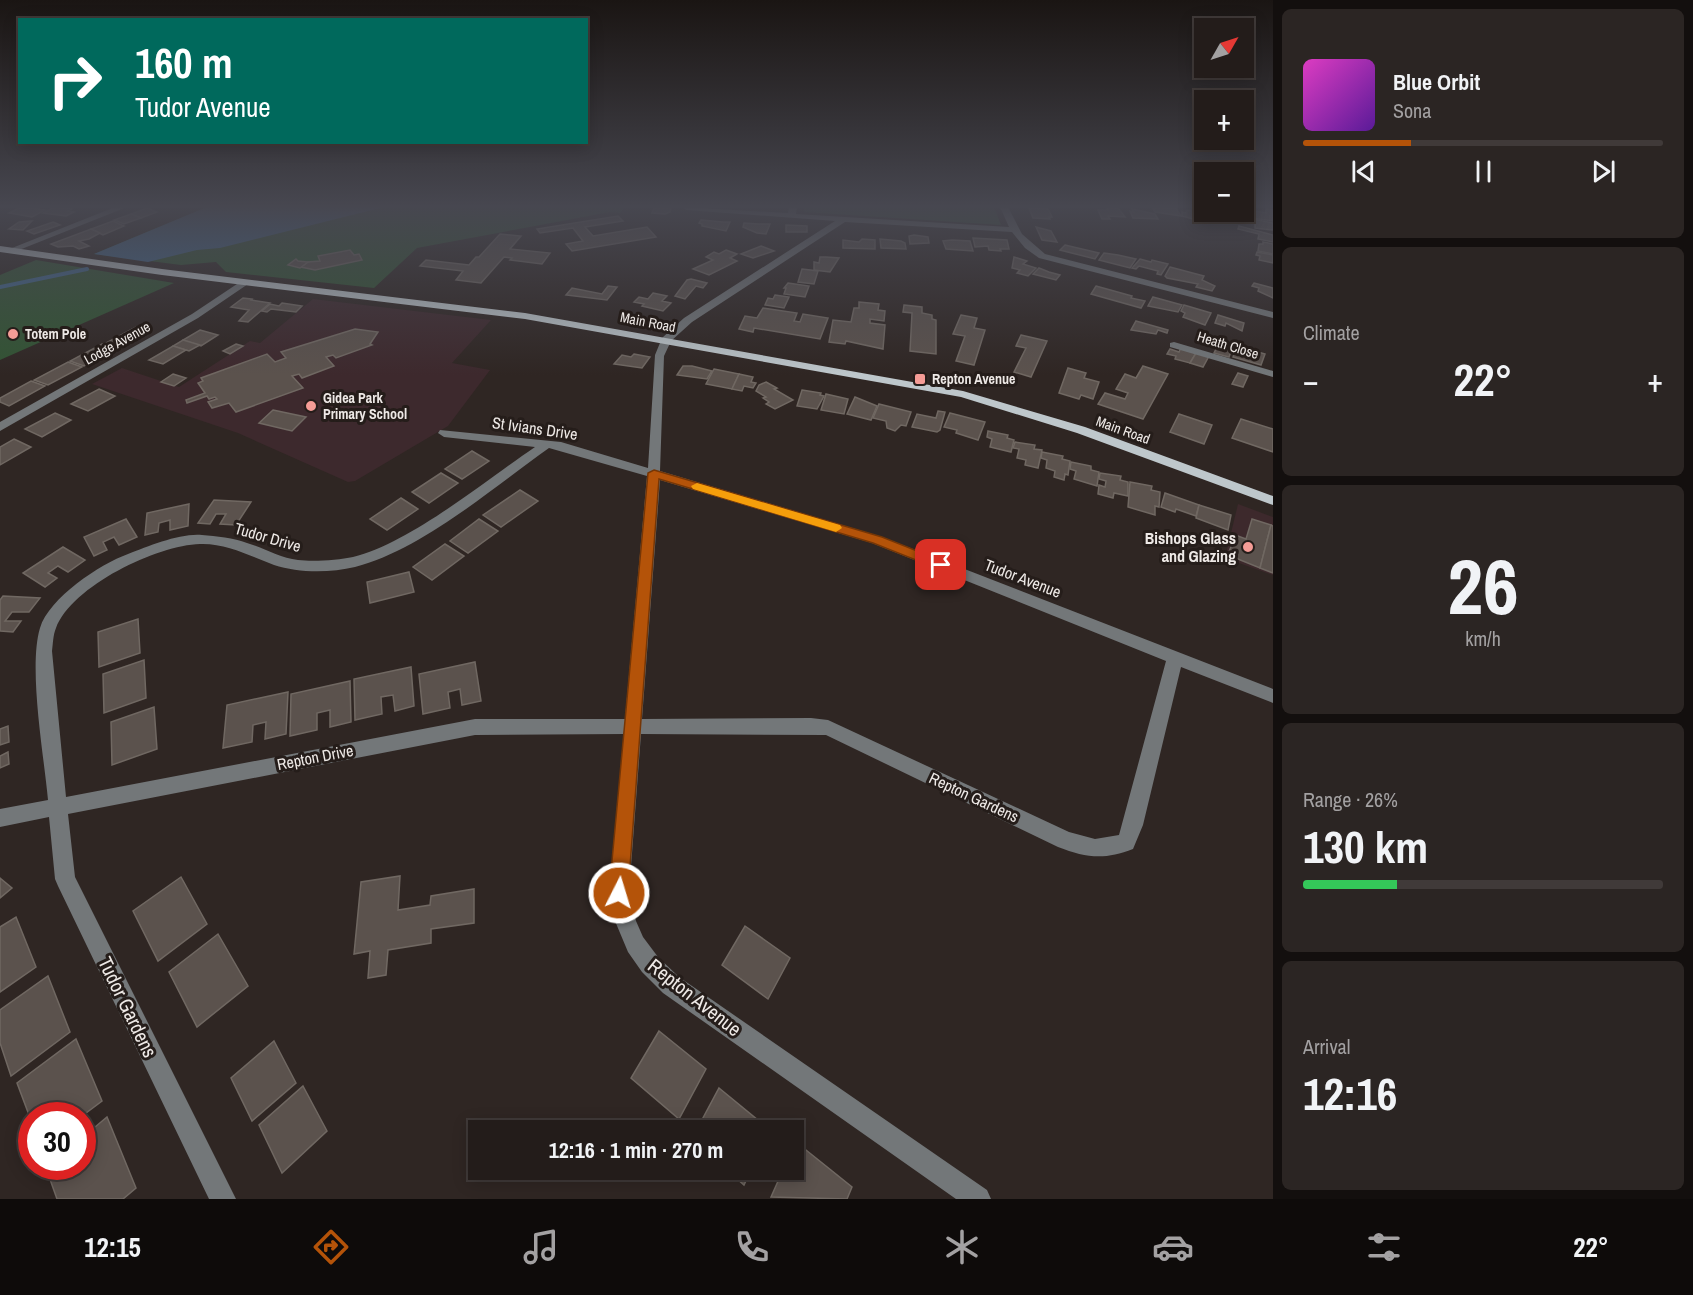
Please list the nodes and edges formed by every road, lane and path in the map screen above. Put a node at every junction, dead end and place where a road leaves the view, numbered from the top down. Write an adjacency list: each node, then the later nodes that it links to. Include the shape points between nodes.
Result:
1 (102, 263): 4 (main road, Main Road)
2 (776, 263): 7 (street, via 688,320)
3 (1069, 263): 5 (street)
4 (246, 282): 7 (main road, Main Road, via 485,310); 9 (street, Lodge Avenue, via 195,316)
5 (1273, 315)
6 (1174, 345): 8 (street, Heath Close)
7 (662, 351): 12 (street, Repton Avenue); 13 (main road, Main Road, via 963,394 1081,430)
8 (1273, 374)
9 (0, 427)
10 (444, 433): 11 (street, St Ivians Drive)
11 (547, 444): 12 (street, St Ivians Drive); 17 (street, Tudor Drive, via 421,532 353,562 300,566 242,546 200,539 160,547 120,562 89,581 64,604 48,627 44,651)
12 (654, 473): 14 (street, Tudor Avenue, via 877,540); 16 (street, Repton Avenue)
13 (1273, 501)
14 (1174, 657): 15 (street, Tudor Avenue); 16 (street, Repton Gardens, via 1133,825 1126,842 1112,848 1089,849 1065,840 828,728)
15 (1273, 696)
16 (634, 726): 17 (street, Repton Drive, via 475,727); 20 (street, Repton Avenue, via 619,893 624,922 636,949 671,985)
17 (60, 807): 18 (street, Repton Drive); 19 (street, Tudor Gardens, via 65,879)
18 (0, 818)
19 (223, 1199)
20 (978, 1199)

